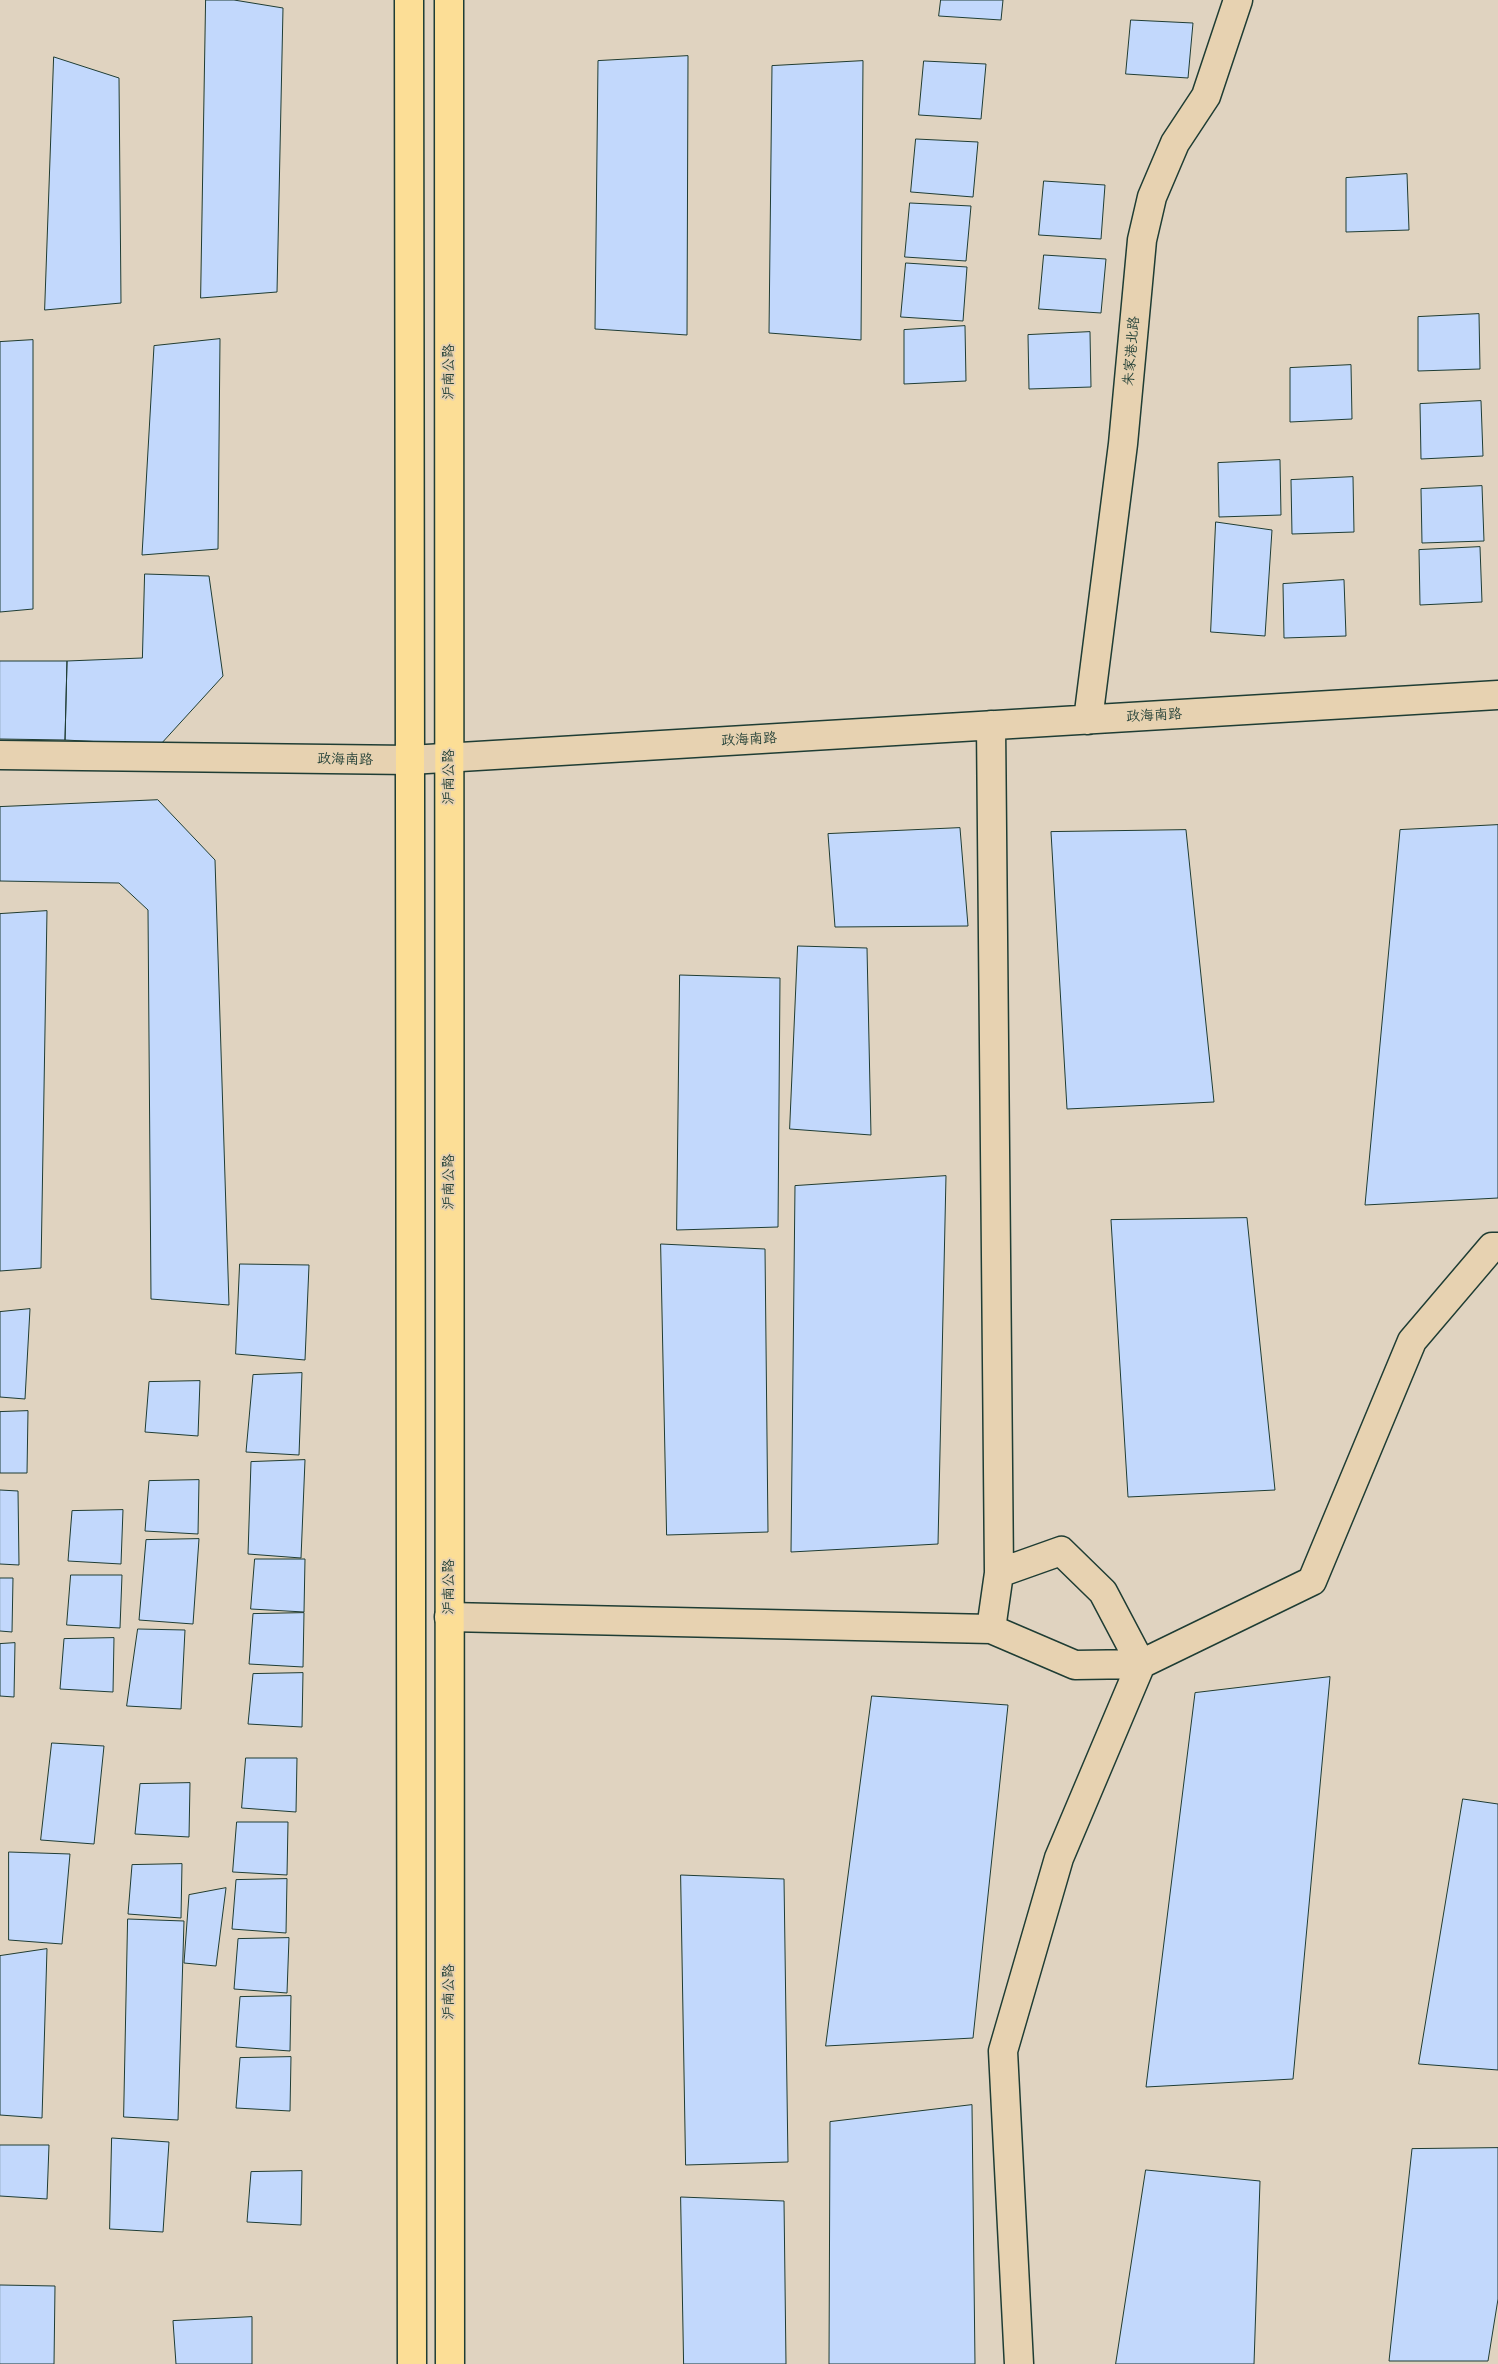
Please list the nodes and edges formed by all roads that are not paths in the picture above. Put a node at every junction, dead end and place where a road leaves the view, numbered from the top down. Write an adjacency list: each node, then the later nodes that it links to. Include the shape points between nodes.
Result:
1 (409, 0): 9 (main road)
2 (449, 0): 8 (main road, 沪南公路)
3 (1238, 0): 5 (street, 朱家港北路, via 1206,96 1175,143 1152,197 1142,240 1123,444)
4 (1498, 695): 5 (street, 政海南路)
5 (1088, 720): 6 (street, 政海南路)
6 (991, 725): 8 (street, 政海南路); 11 (street)
7 (0, 755): 9 (street, 政海南路)
8 (449, 757): 9 (street, 政海南路); 12 (main road, 沪南公路)
9 (410, 760): 15 (main road)
10 (1498, 1247): 14 (street, via 1492,1247 1412,1341 1312,1580)
11 (999, 1573): 13 (street); 14 (street, via 1061,1551 1103,1592)
12 (449, 1617): 13 (street); 16 (main road, 沪南公路)
13 (991, 1629): 14 (street, via 1075,1665)
14 (1141, 1664): 17 (street, via 1059,1858 1003,2051)
15 (412, 2364)
16 (450, 2364)
17 (1019, 2364)

